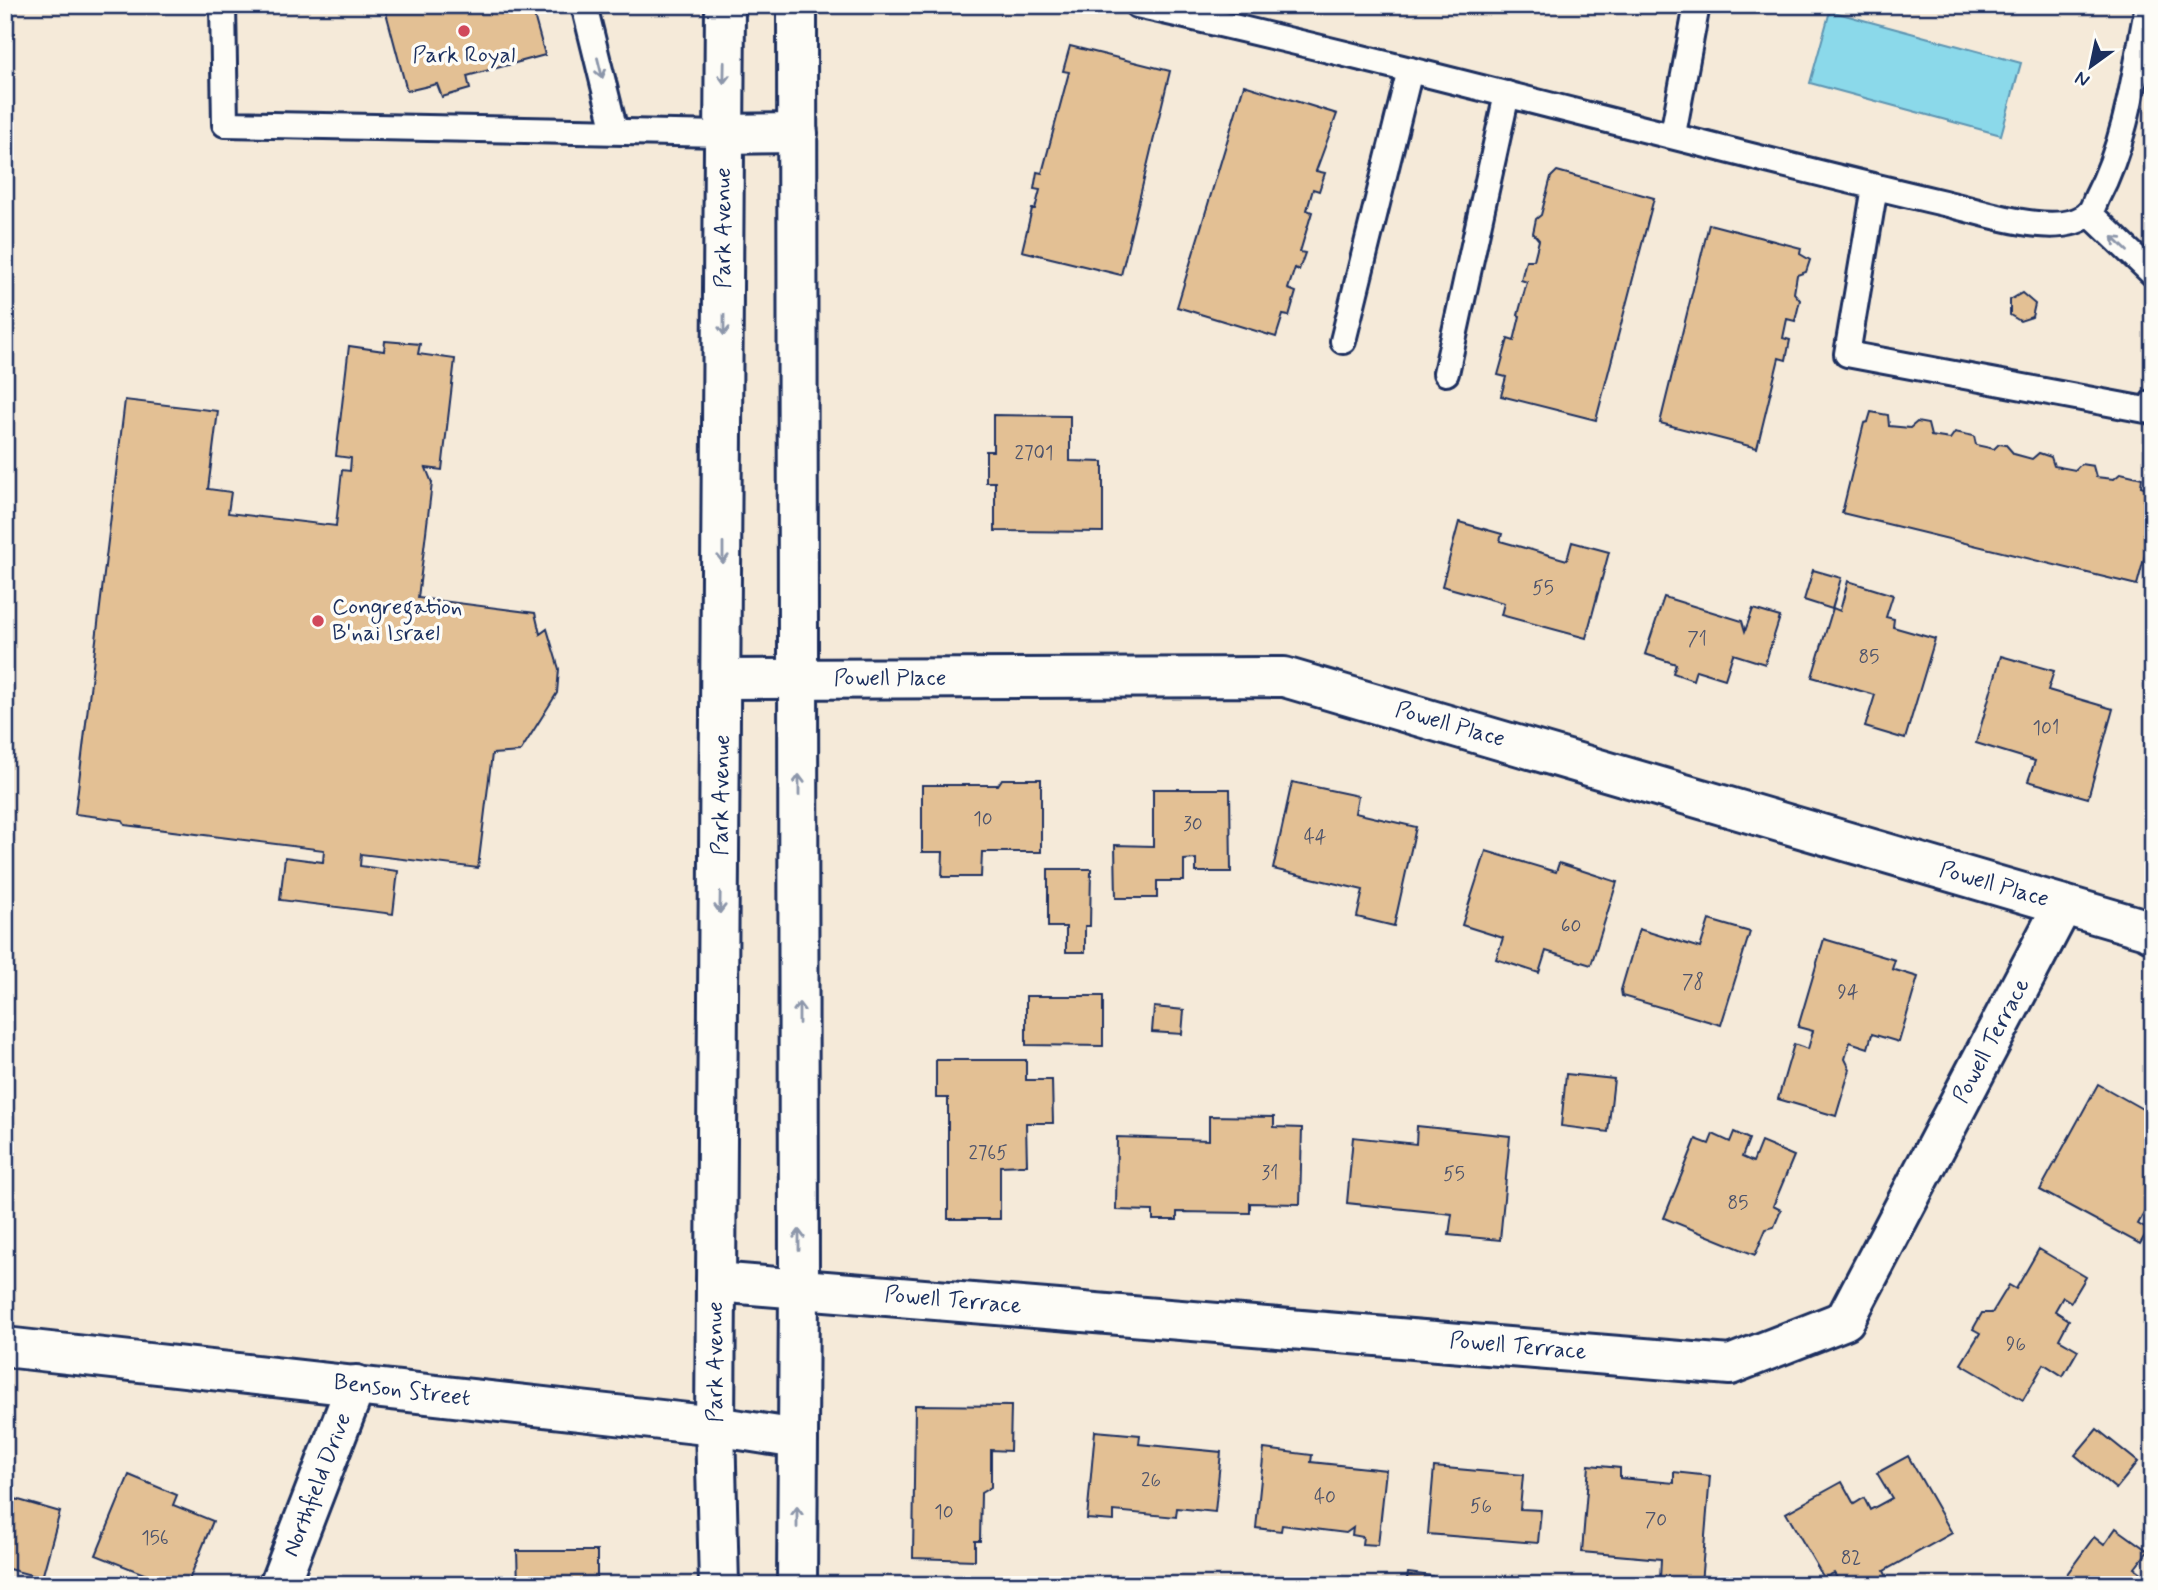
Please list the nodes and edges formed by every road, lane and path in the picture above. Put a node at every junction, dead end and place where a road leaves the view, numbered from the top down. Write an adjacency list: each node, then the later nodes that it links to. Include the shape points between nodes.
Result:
1 (223, 5): 11 (lane, via 225,124)
2 (584, 5): 11 (lane, one-way to 11)
3 (725, 5): 13 (street, Park Avenue, one-way to 13)
4 (797, 5): 12 (street)
5 (1137, 5): 8 (lane)
6 (1696, 5): 14 (lane)
7 (2148, 5): 16 (lane, via 2111,171)
8 (1183, 10): 9 (lane)
9 (1410, 70): 10 (lane); 18 (lane)
10 (1507, 93): 14 (lane); 19 (lane)
11 (615, 131): 13 (lane)
12 (798, 133): 13 (street); 22 (street)
13 (724, 134): 21 (street, Park Avenue, one-way to 21)
14 (1673, 134): 15 (lane)
15 (1875, 187): 16 (lane, via 2035,224 2064,225); 20 (lane, via 1847,354 2151,411)
16 (2089, 213): 17 (lane, one-way to 16)
17 (2153, 274)
18 (1343, 341)
19 (1446, 373)
20 (2153, 402)
21 (723, 679): 22 (street, Powell Place); 25 (street, Park Avenue, one-way to 25)
22 (799, 679): 23 (street, Powell Place, via 1284,677); 26 (street, one-way to 22)
23 (2063, 905): 24 (street, Powell Place); 26 (street, Powell Terrace, via 1845,1320 1730,1365)
24 (2153, 933)
25 (716, 1282): 26 (street, Powell Terrace); 29 (street, Park Avenue)
26 (799, 1288): 30 (street)
27 (5, 1347): 28 (street, Benson Street)
28 (356, 1385): 29 (street, Benson Street); 31 (street, Northfield Drive)
29 (715, 1426): 30 (street, Benson Street); 32 (street, Park Avenue)
30 (798, 1439): 33 (street, one-way to 30)
31 (279, 1585)
32 (719, 1585)
33 (797, 1585)

